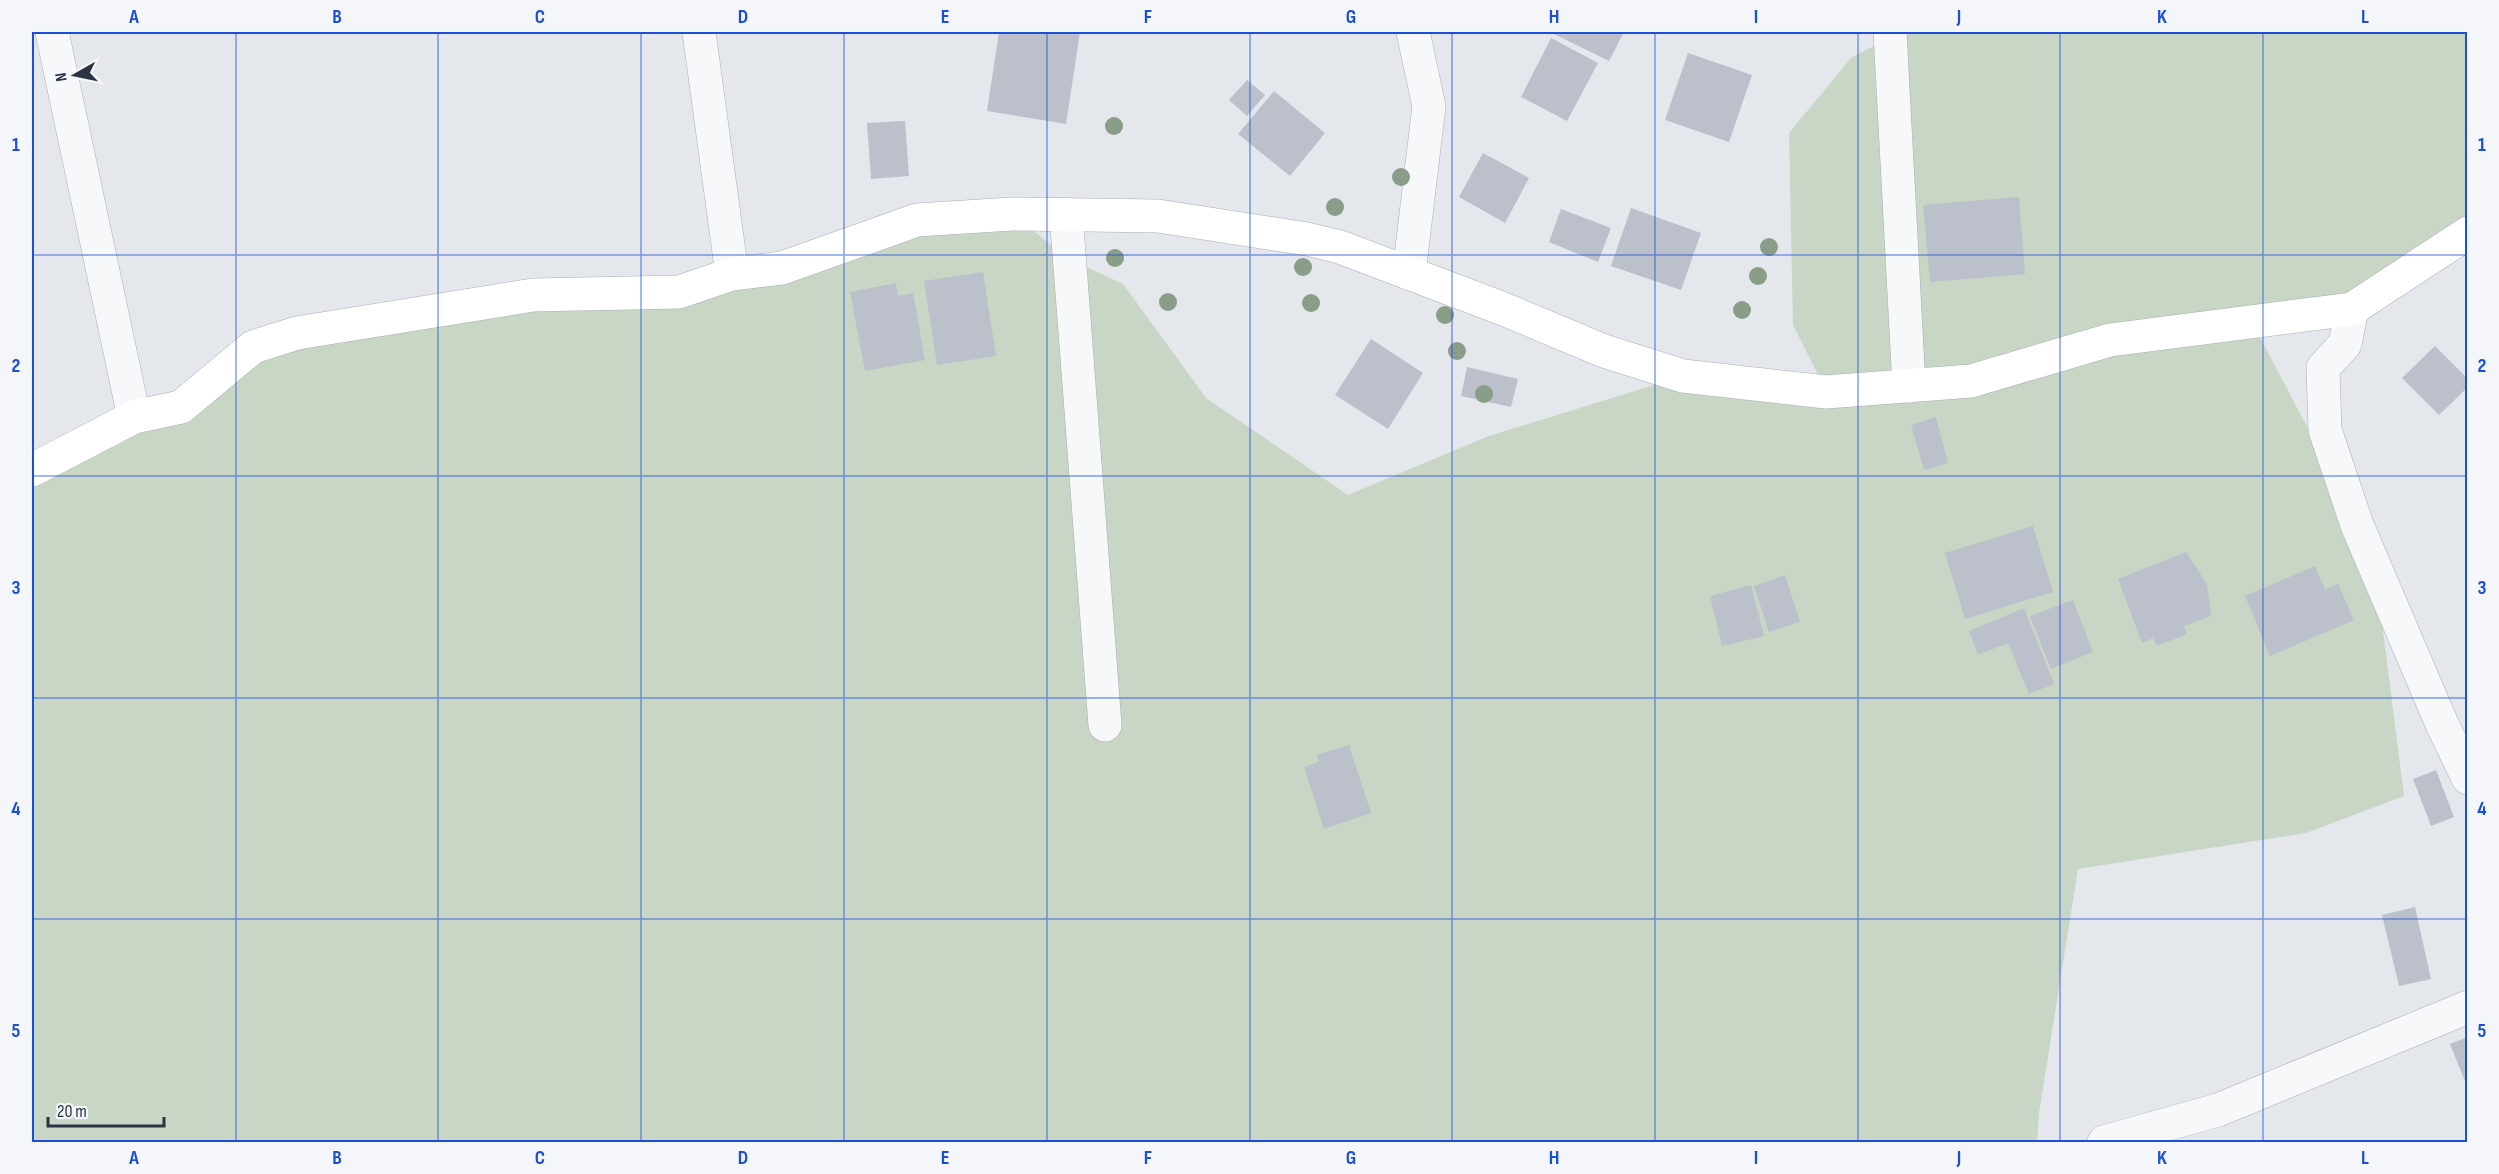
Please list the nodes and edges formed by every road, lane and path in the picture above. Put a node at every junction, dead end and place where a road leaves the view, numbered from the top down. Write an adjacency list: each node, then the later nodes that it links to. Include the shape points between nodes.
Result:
1 (52, 32): 11 (street)
2 (699, 32): 8 (street)
3 (1413, 32): 7 (street, via 1429,106)
4 (1890, 32): 10 (street)
5 (1066, 214): 7 (street, via 1158,216 1307,239); 8 (street, via 917,220 782,268); 13 (street)
6 (2468, 233): 9 (street)
7 (1409, 273): 10 (street, via 1604,351 1683,376 1826,392)
8 (732, 274): 11 (street, via 679,292 533,296 297,333 253,347 181,407)
9 (2352, 309): 10 (street, via 2110,340 1971,381); 14 (street, via 2345,344 2323,368 2325,430 2357,525)
10 (1910, 386)
11 (134, 417): 12 (street)
12 (32, 470)
13 (1105, 725)
14 (2468, 778)
15 (2468, 1007): 16 (street, via 2218,1110)
16 (2104, 1143)

